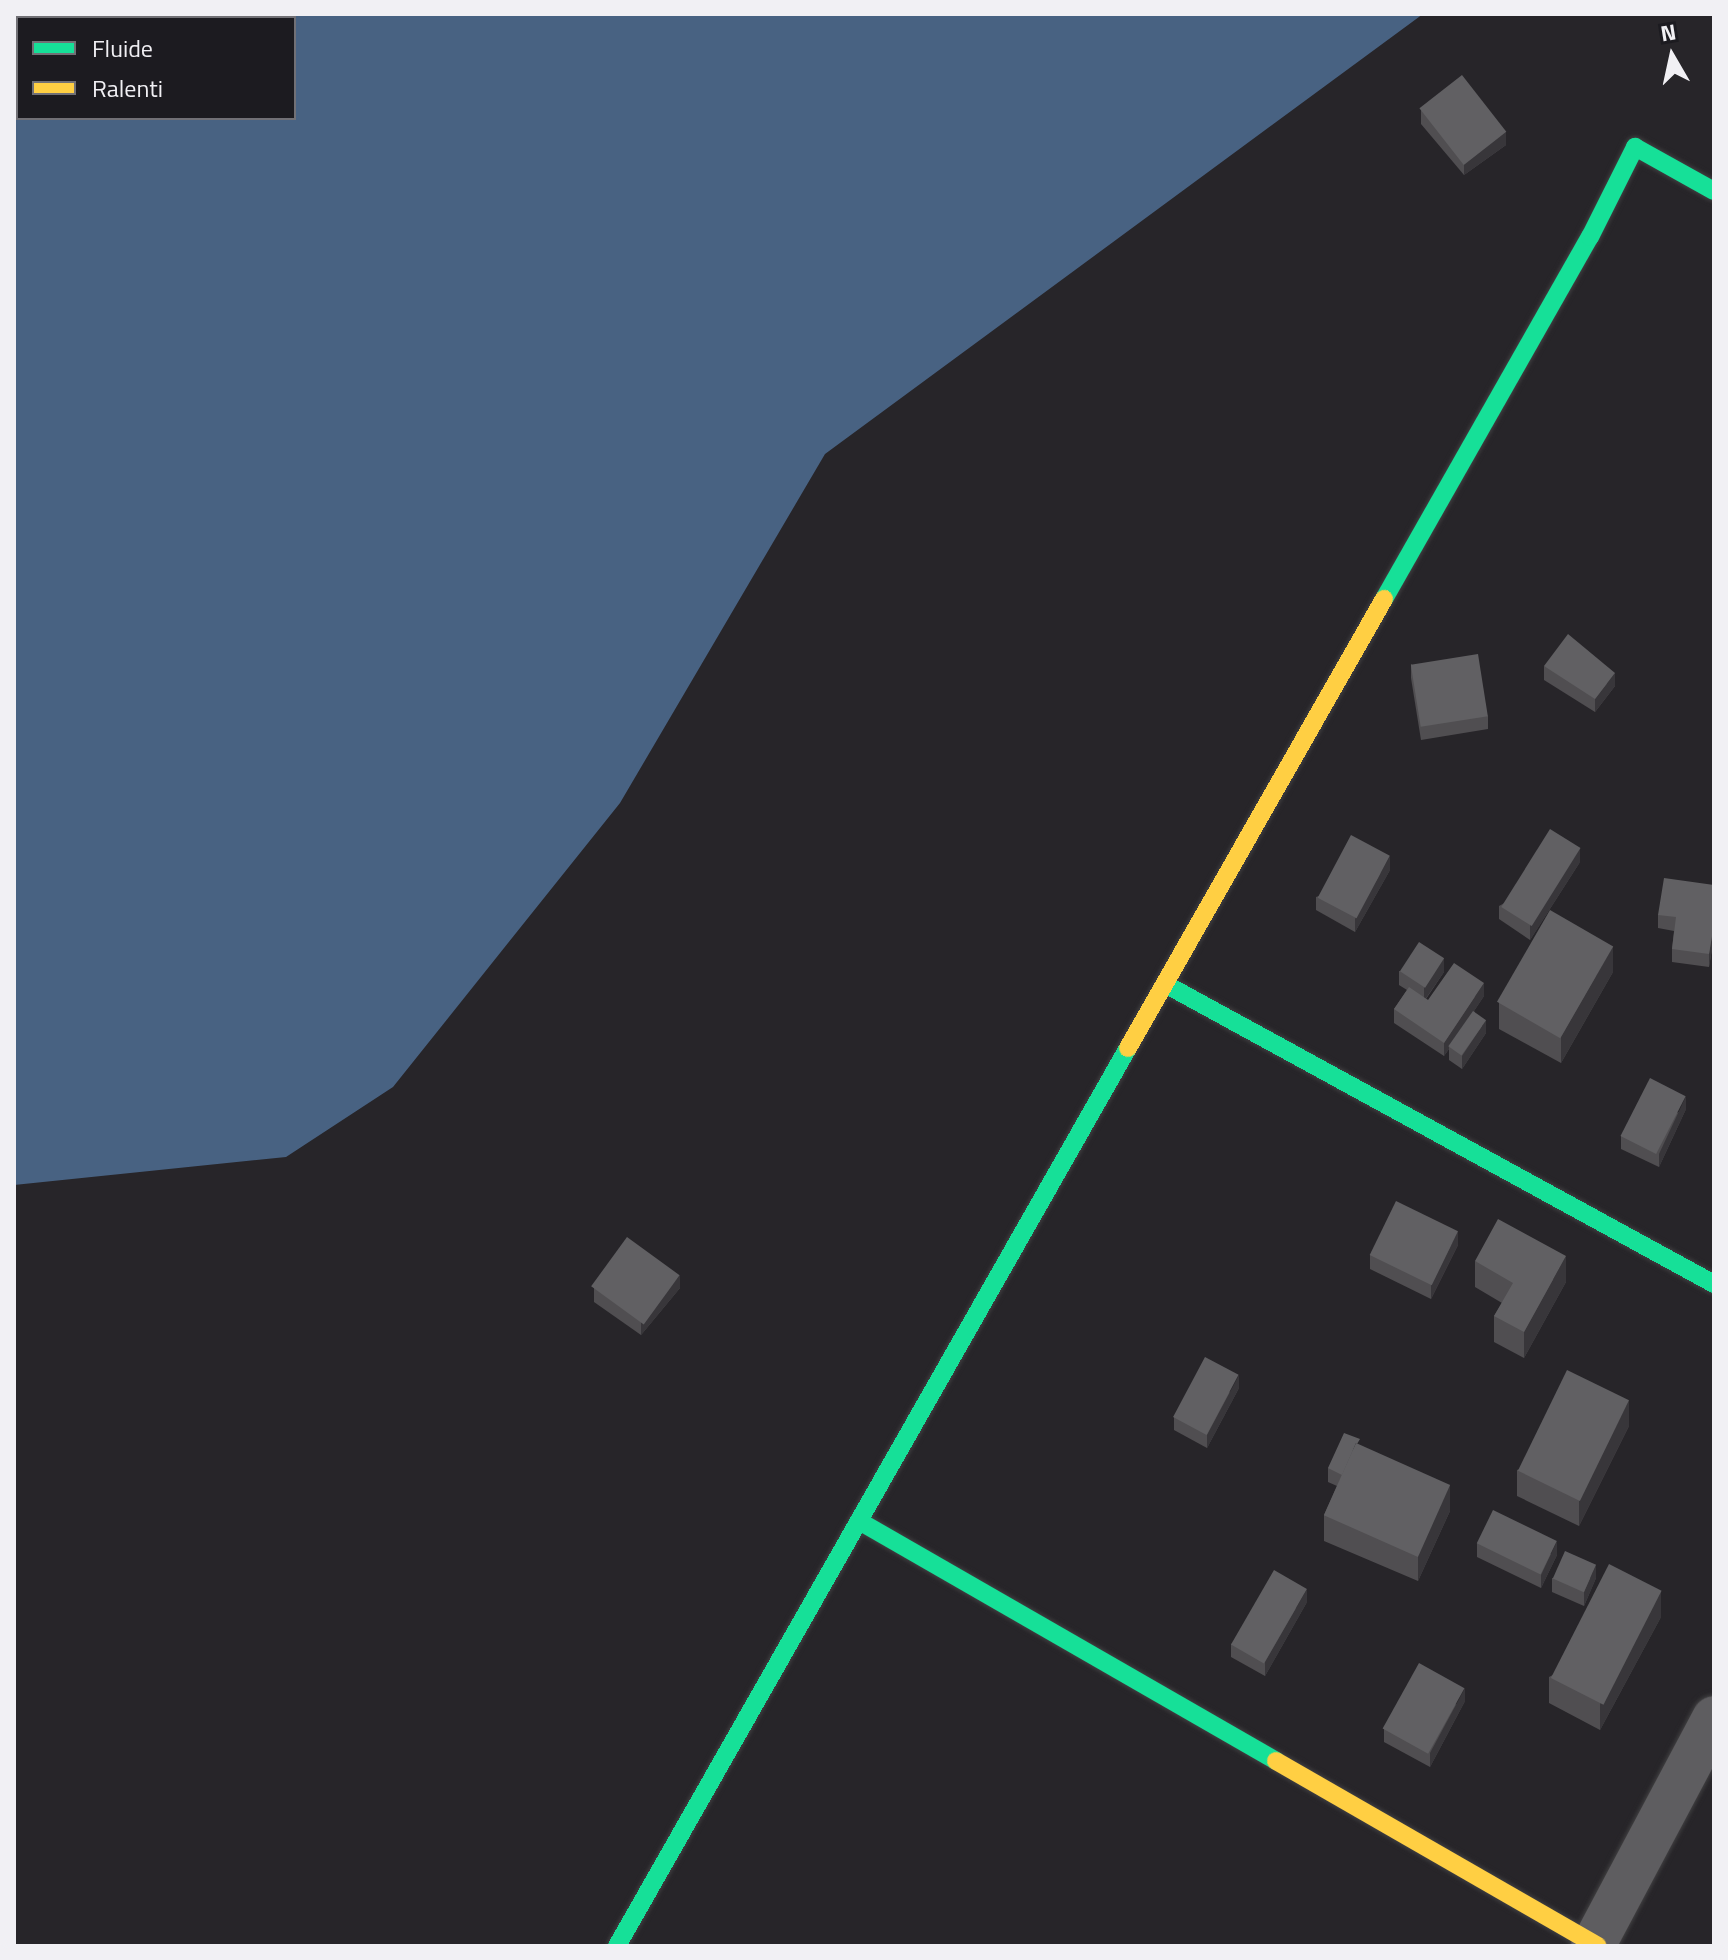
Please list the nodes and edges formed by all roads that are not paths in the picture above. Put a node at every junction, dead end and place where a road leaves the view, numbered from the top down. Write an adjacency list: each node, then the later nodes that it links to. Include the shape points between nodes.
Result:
1 (1714, 191): 2 (street, via 1635,147 1582,251)
2 (1165, 984): 3 (street); 4 (street)
3 (1714, 1284)
4 (859, 1521): 6 (street); 7 (street)
5 (1714, 1718): 6 (street)
6 (1595, 1945)
7 (617, 1946)

